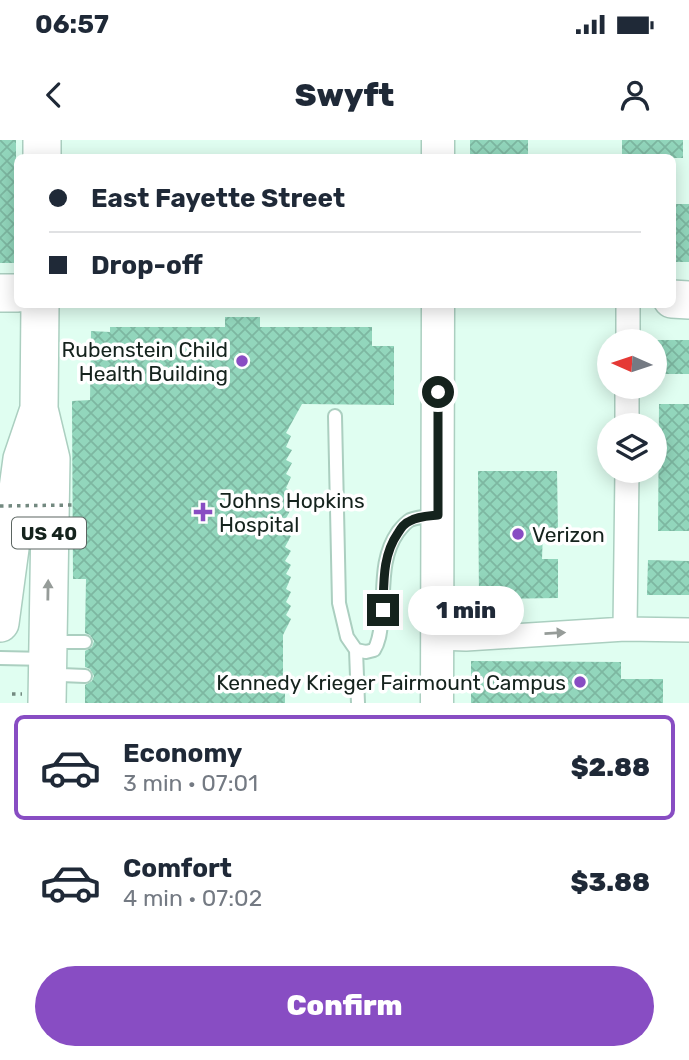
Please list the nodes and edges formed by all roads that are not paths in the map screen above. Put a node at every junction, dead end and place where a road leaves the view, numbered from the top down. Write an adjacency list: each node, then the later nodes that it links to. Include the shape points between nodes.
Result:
1 (40, 308): 5 (main road, US 40)
2 (438, 308): 8 (main road)
3 (628, 308): 4 (street)
4 (628, 329)
5 (39, 409): 9 (main road, US 40, via 22,459); 16 (main road, US 40, one-way to 5, via 51,459)
6 (335, 416): 14 (lane, via 339,603 347,637)
7 (626, 483): 10 (street)
8 (438, 515): 12 (main road); 14 (lane, via 408,521 396,536 384,566 378,644 374,650)
9 (0, 623)
10 (625, 629): 11 (street); 12 (street, one-way to 10)
11 (689, 630)
12 (438, 638): 20 (main road)
13 (85, 642): 16 (lane, via 61,642)
14 (356, 650): 19 (lane)
15 (0, 658): 16 (lane)
16 (47, 659): 17 (lane, via 61,675); 18 (main road, US 40)
17 (85, 676)
18 (47, 703)
19 (358, 703)
20 (437, 703)

